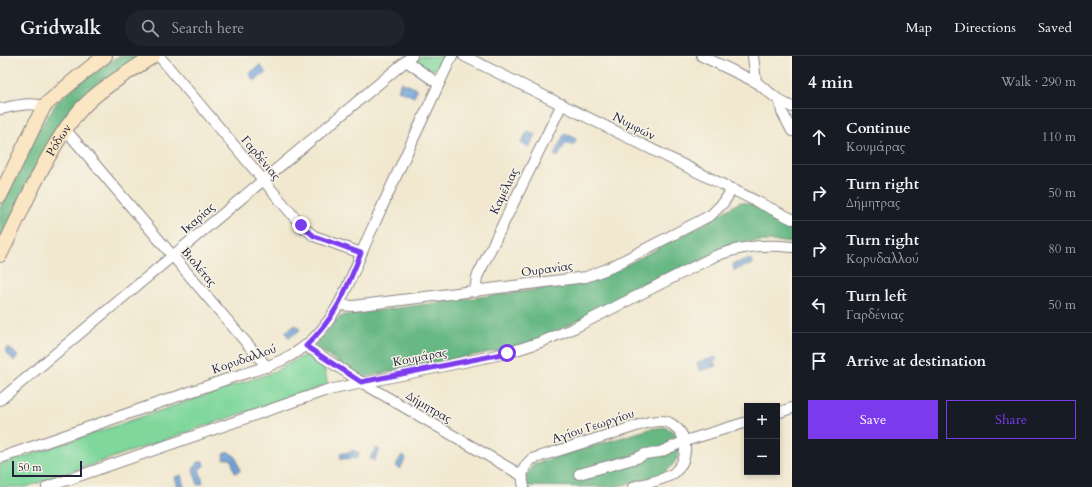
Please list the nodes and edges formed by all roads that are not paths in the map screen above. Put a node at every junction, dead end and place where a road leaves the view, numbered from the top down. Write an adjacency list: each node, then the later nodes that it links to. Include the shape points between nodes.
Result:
1 (105, 56): 13 (street)
2 (153, 56): 16 (street, Ρόδων, via 105,88 82,108)
3 (159, 56): 18 (street, Γαρδένιας)
4 (452, 56): 10 (street, Κορυδαλλού)
5 (464, 56): 12 (street, Νυμφών)
6 (702, 56): 9 (street)
7 (753, 56): 9 (street)
8 (409, 58): 10 (street); 18 (street, Ικαρίας)
9 (756, 82): 11 (street)
10 (439, 84): 23 (street, Κορυδαλλού)
11 (780, 101): 14 (street); 17 (street, via 782,112)
12 (562, 104): 19 (street, Νυμφών); 26 (street, Καμέλιας, via 477,277)
13 (44, 106): 15 (street, via 25,104); 20 (street)
14 (792, 107)
15 (0, 109)
16 (65, 129): 24 (street, Ρόδων); 25 (street, Βιολέτας)
17 (792, 132)
18 (263, 180): 23 (street, Γαρδένιας, via 301,225 314,236); 25 (street, Ικαρίας)
19 (732, 189): 21 (street, Νυμφών); 26 (street, Ουρανίας, via 724,202 711,214 607,269 586,277)
20 (0, 196)
21 (792, 219)
22 (792, 247): 30 (street, Κουμάρας, via 771,245 736,248 715,256 574,328 507,353)
23 (361, 253): 27 (street, Κορυδαλλού)
24 (0, 255)
25 (174, 256): 29 (street, Βιολέτας); 31 (street, Ικαρίας)
26 (475, 292): 27 (street, Ουρανίας, via 353,306)
27 (339, 305): 28 (street, Κορυδαλλού)
28 (306, 346): 29 (street, Κορυδαλλού); 30 (street, Δήμητρας)
29 (267, 367): 36 (street, Κορυδαλλού)
30 (361, 382): 38 (street, Δήμητρας); 39 (street, Κουμάρας, via 303,398)
31 (0, 400)
32 (792, 408): 33 (street)
33 (780, 412)
34 (744, 423): 35 (street)
35 (685, 441): 37 (street, via 660,452 645,454); 38 (street, Αγίου Γεωργίου, via 673,424 661,420 649,422 532,459); 41 (street, via 685,455 673,474)
36 (0, 458)
37 (579, 474)
38 (521, 475): 40 (street)
39 (47, 487)
40 (524, 487)
41 (633, 487)

